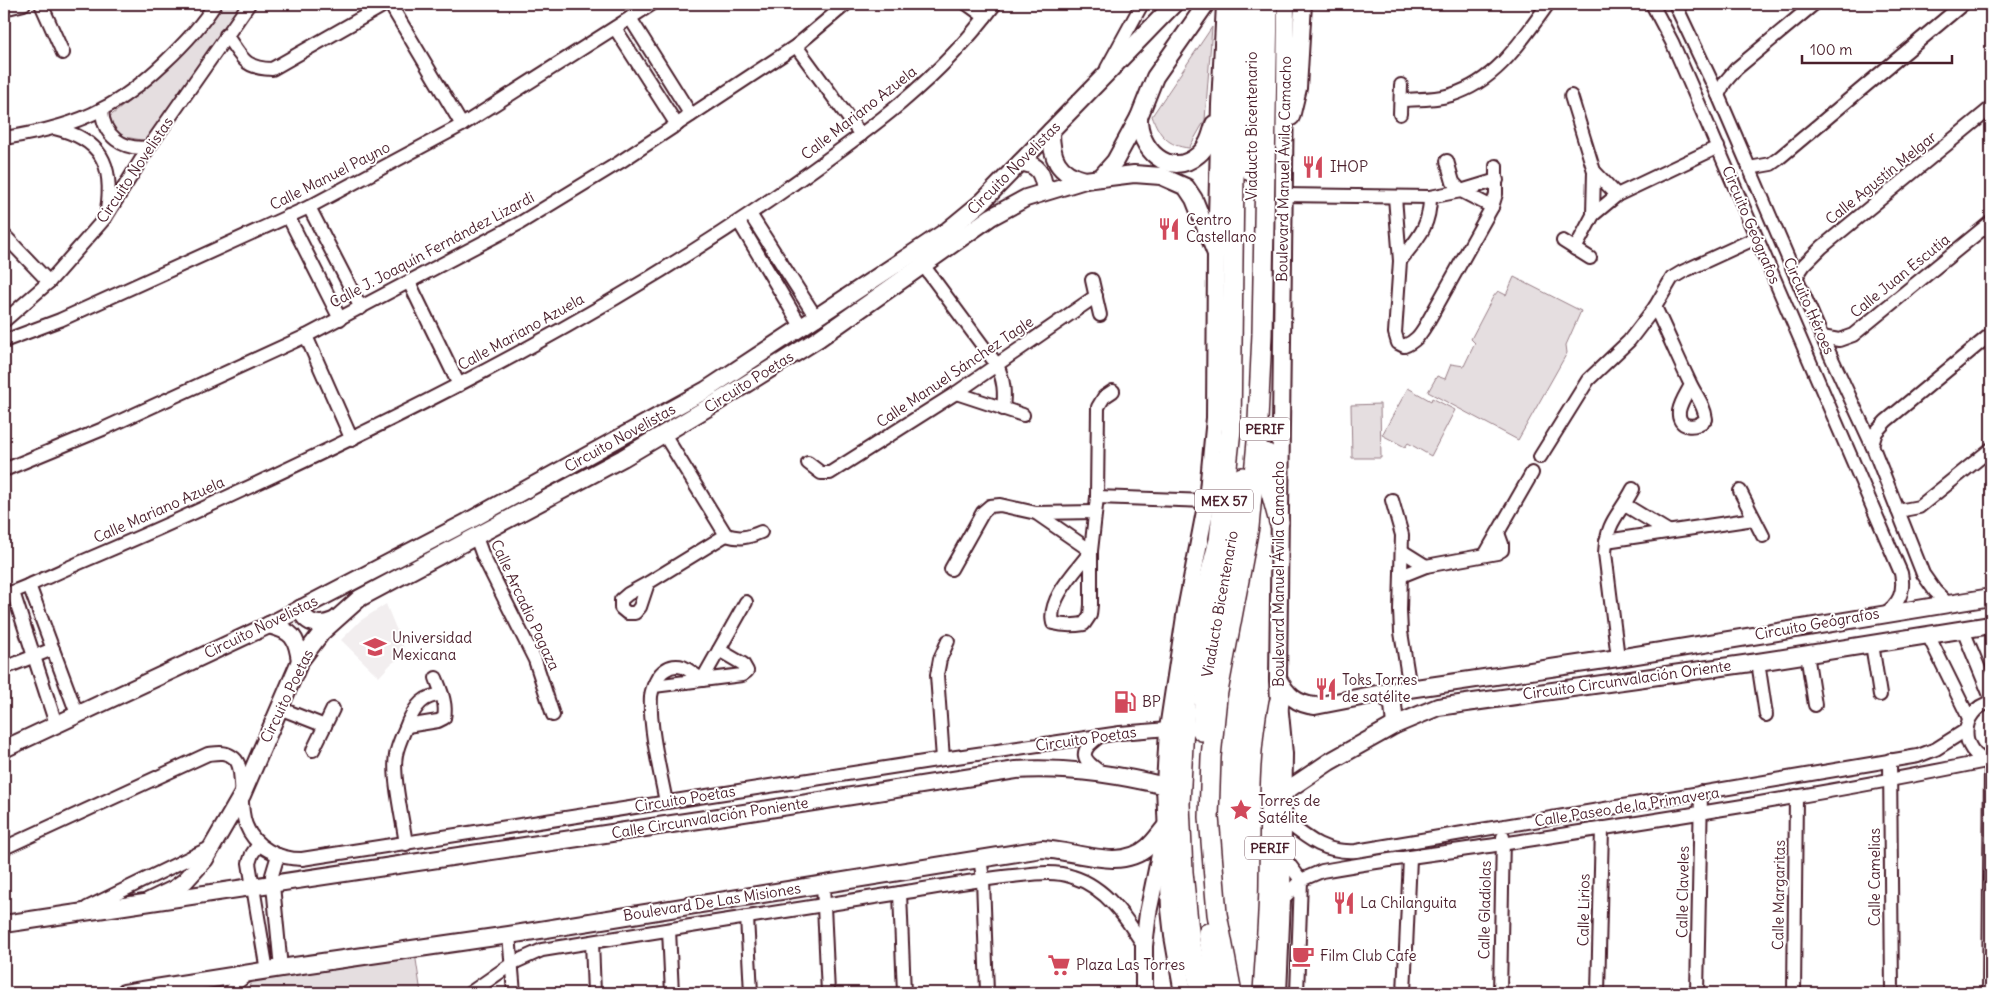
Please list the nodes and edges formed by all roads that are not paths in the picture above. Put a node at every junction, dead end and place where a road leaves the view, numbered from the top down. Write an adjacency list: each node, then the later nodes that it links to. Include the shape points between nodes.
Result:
1 (24, 4): 24 (street)
2 (41, 4): 30 (street)
3 (216, 4): 38 (street, via 198,28 144,80)
4 (249, 4): 28 (street, Circuito Novelistas)
5 (386, 4): 28 (street, via 272,69 257,68 245,61)
6 (390, 4): 42 (street)
7 (652, 4): 26 (street, Calle Manuel Payno)
8 (846, 4): 29 (street, Calle J. Joaquín Fernández Lizardi)
9 (967, 4): 25 (street)
10 (995, 4): 25 (street, Calle Mariano Azuela)
11 (1142, 4): 31 (street, Circuito Novelistas)
12 (1174, 4): 31 (main road)
13 (1206, 4): 41 (main road, via 1155,77)
14 (1253, 4): 248 (highway, Viaducto Bicentenario, via 1247,439 1203,704 1197,821 1207,929)
15 (1268, 4): 92 (highway, Boulevard Manuel Ávila Camacho / MEX 57)
16 (1286, 4): 48 (main road, Boulevard Manuel Ávila Camacho)
17 (1304, 4): 48 (main road, via 1298,88)
18 (1548, 4): 35 (street, via 1506,60 1489,75 1451,95)
19 (1652, 4): 50 (street, Circuito Geógrafos)
20 (1676, 4): 33 (street, Circuito Héroes)
21 (1814, 4): 33 (street, via 1736,69)
22 (1963, 4): 54 (street, via 1778,159 1771,164)
23 (1229, 7): 36 (main road); 247 (highway, MEX 57, via 1232,430 1219,540 1196,631 1185,706 1180,804 1190,941)
24 (4, 9)
25 (985, 17): 46 (street, Calle Mariano Azuela, via 958,51 926,82)
26 (630, 18): 27 (street, Calle Manuel Payno); 40 (street)
27 (615, 28): 42 (street, Calle Manuel Payno); 43 (street)
28 (226, 35): 49 (street, Circuito Novelistas)
29 (796, 46): 40 (street, Calle J. Joaquín Fernández Lizardi); 46 (street)
30 (63, 53)
31 (1103, 76): 45 (main road, Circuito Novelistas)
32 (1401, 85): 35 (street)
33 (1718, 95): 54 (street, Circuito Héroes)
34 (1571, 96): 55 (street)
35 (1401, 100): 39 (street)
36 (1220, 105): 41 (main road, via 1206,147 1199,155 1181,163 1164,161 1153,154 1142,139); 76 (main road)
37 (1991, 108): 80 (street, Calle Agustín Melgar, via 1822,247)
38 (102, 110): 44 (street); 49 (street, via 108,132 119,143 133,148)
39 (1400, 114)
40 (691, 115): 43 (street, Calle J. Joaquín Fernández Lizardi)
41 (1139, 117): 56 (main road, via 1115,161)
42 (462, 125): 64 (street, Calle Manuel Payno)
43 (677, 125): 83 (street, Calle J. Joaquín Fernández Lizardi, via 520,223)
44 (53, 128): 47 (street); 69 (street, via 73,132 98,152 108,179)
45 (1051, 132): 52 (main road, Circuito Novelistas); 56 (main road, via 1052,152 1058,164 1067,174)
46 (862, 136): 66 (street, Calle Mariano Azuela)
47 (4, 138)
48 (1284, 146): 60 (main road, Boulevard Manuel Ávila Camacho)
49 (149, 148): 69 (street, Circuito Novelistas)
50 (1718, 148): 61 (street); 73 (street, Circuito Geógrafos)
51 (1447, 161): 59 (street, via 1453,182)
52 (1020, 163): 58 (main road, via 1033,165 1040,171); 89 (main road, Circuito Novelistas, via 982,202 948,230)
53 (1496, 166): 57 (street)
54 (1749, 168): 80 (street, Circuito Héroes)
55 (1594, 171): 61 (street); 67 (street)
56 (1092, 179): 58 (main road, Circuito Poetas); 76 (main road, Circuito Poetas, via 1147,174 1161,176 1186,187)
57 (1497, 180): 59 (street); 65 (street)
58 (1045, 191): 79 (main road, Circuito Poetas, via 991,217)
59 (1461, 191): 63 (street); 65 (street)
60 (1283, 195): 62 (street); 122 (main road, Boulevard Manuel Ávila Camacho)
61 (1617, 195): 67 (street)
62 (1395, 197): 63 (street); 78 (street)
63 (1430, 197): 78 (street, via 1427,224)
64 (309, 207): 68 (street, Calle Manuel Payno); 85 (street)
65 (1492, 207): 78 (street, via 1426,325 1411,344 1404,346 1398,342 1395,333)
66 (750, 214): 70 (street, Calle Mariano Azuela); 89 (street)
67 (1593, 215): 75 (street)
68 (288, 216): 88 (street); 96 (street, Calle Manuel Payno, via 60,320)
69 (105, 218): 82 (street, Circuito Novelistas)
70 (739, 222): 91 (street); 98 (street, Calle Mariano Azuela, via 555,333)
71 (1991, 222): 95 (street, Calle Juan Escutia, via 1853,335 1839,340)
72 (4, 235): 82 (street)
73 (1756, 238): 86 (street, via 1672,278); 137 (street, Circuito Geógrafos)
74 (1563, 241): 75 (street)
75 (1574, 249): 77 (street)
76 (1216, 254): 116 (main road, via 1215,418)
77 (1590, 258)
78 (1400, 261)
79 (924, 265): 97 (street); 104 (main road, Circuito Poetas, via 818,339)
80 (1796, 277): 95 (street, Circuito Héroes)
81 (1092, 280): 84 (street)
82 (49, 282): 90 (street, Circuito Novelistas)
83 (409, 282): 85 (street, Calle J. Joaquín Fernández Lizardi); 98 (street)
84 (1096, 296): 87 (street); 97 (street, Calle Manuel Sánchez Tagle)
85 (361, 308): 88 (street, Calle J. Joaquín Fernández Lizardi)
86 (1655, 308): 99 (street); 108 (street, via 1629,341 1588,380)
87 (1100, 316)
88 (340, 319): 94 (street, Calle J. Joaquín Fernández Lizardi)
89 (817, 319): 91 (main road, Circuito Novelistas)
90 (4, 321)
91 (802, 328): 144 (main road, Circuito Novelistas, via 698,395 467,522)
92 (1262, 334): 122 (highway, PERIF, via 1267,478); 249 (highway, Boulevard Manuel Ávila Camacho / MEX 57, via 1257,442 1248,526 1217,698 1211,757 1209,817 1217,914)
93 (1991, 334): 106 (street, via 1886,421 1876,432)
94 (306, 336): 105 (street); 110 (street, Calle J. Joaquín Fernández Lizardi)
95 (1822, 337): 106 (street, Circuito Héroes)
96 (4, 341)
97 (997, 365): 101 (street, Calle Manuel Sánchez Tagle); 102 (street, via 1003,379)
98 (459, 385): 105 (street, Calle Mariano Azuela)
99 (1691, 385): 99 (street, via 1679,412 1682,421 1690,426 1700,425 1706,418 1702,401)
100 (1113, 392): 114 (street, via 1104,397 1098,407)
101 (956, 393): 102 (street); 109 (street, Calle Manuel Sánchez Tagle, via 830,473 821,473)
102 (1003, 409): 103 (street)
103 (1023, 415)
104 (664, 434): 126 (street); 128 (main road, Circuito Poetas)
105 (352, 440): 139 (street, Calle Mariano Azuela)
106 (1872, 445): 118 (street, Circuito Héroes)
107 (1991, 448): 118 (street, via 1919,507)
108 (1540, 458)
109 (808, 463)
110 (4, 470)
111 (1532, 473): 125 (street)
112 (1633, 489): 117 (street)
113 (1740, 491): 121 (street)
114 (1097, 497): 116 (street); 119 (street)
115 (1392, 500): 131 (street, via 1402,536)
116 (1207, 501): 183 (main road)
117 (1625, 505): 123 (street); 129 (street, via 1614,517)
118 (1898, 511): 135 (street, Circuito Héroes)
119 (1095, 512): 120 (street); 130 (street)
120 (1036, 513): 130 (street); 134 (street, via 990,506 983,512)
121 (1754, 519): 123 (street); 127 (street)
122 (1279, 522): 162 (main road, Boulevard Manuel Ávila Camacho)
123 (1668, 531): 129 (street)
124 (760, 532): 126 (street, via 746,538)
125 (1498, 533): 132 (street); 132 (street, via 1502,550)
126 (731, 536): 138 (street)
127 (1763, 536)
128 (476, 537): 146 (main road, Circuito Poetas, via 380,586); 177 (street, Calle Arcadio Pagaza, via 535,660)
129 (1606, 542): 157 (street)
130 (1091, 551): 130 (street, via 1090,615 1084,624 1064,626 1053,623 1054,600)
131 (1402, 551): 133 (street); 136 (street)
132 (1485, 555): 133 (street)
133 (1426, 566): 136 (street)
134 (951, 569)
135 (1923, 574): 137 (street, via 1915,582); 143 (street, Circuito Héroes)
136 (1401, 576): 165 (street, via 1401,632)
137 (1903, 582): 145 (street, Circuito Geógrafos, via 1900,597)
138 (648, 583): 138 (street, via 640,607 635,613 627,614 621,608 621,600)
139 (29, 585): 140 (street, Calle Mariano Azuela); 153 (street)
140 (8, 593): 156 (street)
141 (1991, 597): 143 (main road)
142 (746, 602): 154 (street)
143 (1948, 604): 145 (main road)
144 (301, 608): 146 (main road, via 304,617 312,623); 147 (main road, Circuito Novelistas)
145 (1884, 614): 157 (main road, Circuito Geógrafos)
146 (333, 621): 158 (main road, Circuito Poetas)
147 (269, 625): 158 (main road, via 287,631 294,638); 175 (main road, Circuito Novelistas)
148 (1991, 625): 149 (main road, Circuito Circunvalación Oriente)
149 (1963, 630): 150 (main road, Circuito Circunvalación Oriente); 169 (street)
150 (1928, 636): 152 (main road, Circuito Circunvalación Oriente); 179 (street)
151 (948, 641): 187 (street, via 937,675)
152 (1872, 644): 155 (main road, Circuito Circunvalación Oriente); 168 (street)
153 (53, 649): 156 (street); 175 (street)
154 (719, 650): 163 (street); 163 (street, via 743,664 746,671 742,675)
155 (1807, 654): 159 (main road, Circuito Circunvalación Oriente); 171 (street)
156 (34, 656): 160 (street); 178 (street)
157 (1618, 658): 164 (main road, Circuito Geógrafos)
158 (300, 661): 173 (main road, Circuito Poetas)
159 (1758, 662): 172 (main road, Circuito Circunvalación Oriente); 176 (street)
160 (4, 668)
161 (436, 678): 167 (street)
162 (1278, 679): 166 (main road, Circuito Geógrafos, via 1293,699 1305,705); 170 (main road, Boulevard Manuel Ávila Camacho)
163 (702, 680): 198 (street, via 654,686 651,694)
164 (1433, 686): 165 (main road, Circuito Geógrafos); 172 (main road, via 1432,698)
165 (1410, 689): 166 (main road, Circuito Geógrafos)
166 (1382, 693): 180 (main road, via 1394,705)
167 (442, 695): 182 (street, via 428,697 421,702); 182 (street, via 444,718)
168 (1880, 695)
169 (1991, 700): 179 (street, Calle Paseo de la Primavera, via 1979,707)
170 (1279, 703): 194 (main road, Boulevard Manuel Ávila Camacho, via 1284,748); 250 (highway, PERIF, via 1271,768 1269,908)
171 (1815, 706)
172 (1438, 707): 180 (main road, Circuito Circunvalación Oriente)
173 (279, 708): 181 (street); 195 (main road, Circuito Poetas)
174 (333, 709): 181 (street)
175 (77, 714): 178 (main road, Circuito Novelistas)
176 (1766, 715)
177 (554, 716)
178 (56, 724): 185 (main road, Circuito Novelistas)
179 (1967, 724): 188 (street, Calle Paseo de la Primavera, via 1936,749 1918,756); 189 (street, via 1967,740 1971,749)
180 (1395, 725): 194 (main road, Circuito Circunvalación Oriente, via 1329,762)
181 (325, 726): 186 (street)
182 (407, 726): 206 (street, via 395,756)
183 (1168, 729): 184 (street, Circuito Poetas); 192 (main road)
184 (1100, 736): 187 (street, Circuito Poetas); 190 (street, via 1087,746 1084,756)
185 (4, 748)
186 (313, 750)
187 (943, 759): 196 (street, Circuito Poetas)
188 (1890, 760): 191 (street, Calle Camelias); 193 (street, Calle Paseo de la Primavera)
189 (1989, 762): 191 (street, Calle Paseo de la Primavera); 259 (street)
190 (1102, 773): 192 (main road, Calle Circunvalación Poniente); 200 (main road, Calle Circunvalación Poniente, via 1016,770)
191 (1890, 781): 197 (street, Calle Paseo de la Primavera); 258 (street, Calle Camelias)
192 (1165, 786): 202 (main road)
193 (1701, 792): 199 (street, Calle Claveles); 203 (street, Calle Paseo de la Primavera)
194 (1283, 793): 201 (main road, Boulevard Manuel Ávila Camacho)
195 (242, 796): 205 (street, Circuito Poetas, via 245,824); 208 (main road, Circuito Poetas); 209 (street, via 240,768 235,758 224,752 208,754)
196 (708, 796): 198 (street, Circuito Poetas); 200 (street)
197 (1796, 796): 199 (street, Calle Paseo de la Primavera); 257 (street, Calle Margaritas)
198 (666, 802): 206 (street, Circuito Poetas)
199 (1700, 812): 204 (street, Calle Paseo de la Primavera); 256 (street, Calle Claveles)
200 (712, 818): 218 (main road, Calle Circunvalación Poniente)
201 (1283, 819): 203 (street, Calle Paseo de la Primavera, via 1317,844 1344,852); 212 (main road, Boulevard Manuel Ávila Camacho)
202 (1166, 826): 210 (main road, Boulevard De Las Misiones, via 1148,846 1128,857 1112,859); 231 (main road); 246 (main road, via 1172,936)
203 (1504, 827): 207 (street, Calle Gladiolas)
204 (1602, 828): 207 (street, Calle Paseo de la Primavera); 255 (street, Calle Lirios)
205 (259, 844): 211 (street, Circuito Poetas); 220 (street, via 249,863)
206 (406, 844): 211 (street, Circuito Poetas, via 302,859)
207 (1503, 844): 214 (street, Calle Paseo de la Primavera); 254 (street, Calle Gladiolas)
208 (213, 846): 223 (main road, Circuito Poetas, via 186,881); 225 (street)
209 (4, 848)
210 (1076, 854): 213 (main road, Boulevard De Las Misiones, via 1042,849); 215 (street)
211 (278, 855): 218 (street, via 273,867)
212 (1282, 855): 217 (street); 222 (main road, Boulevard Manuel Ávila Camacho)
213 (980, 858): 216 (street); 219 (main road, Boulevard De Las Misiones)
214 (1410, 858): 217 (street, Calle Paseo de la Primavera, via 1322,871); 253 (street)
215 (1073, 877): 216 (street, Boulevard De Las Misiones, via 1040,873); 231 (street, Boulevard De Las Misiones, via 1107,897)
216 (983, 879): 221 (street, Boulevard De Las Misiones); 244 (street)
217 (1301, 880): 222 (street, Calle Paseo de la Primavera); 252 (street)
218 (273, 882): 220 (main road, Calle Circunvalación Poniente); 233 (street)
219 (823, 884): 224 (street); 229 (main road, Boulevard De Las Misiones)
220 (254, 886): 223 (main road, Calle Circunvalación Poniente); 233 (street)
221 (900, 893): 224 (street, Boulevard De Las Misiones); 243 (street)
222 (1282, 900): 251 (main road, Boulevard Manuel Ávila Camacho)
223 (149, 901): 225 (main road, Calle Circunvalación Poniente)
224 (824, 904): 226 (street, Boulevard De Las Misiones); 242 (street)
225 (80, 912): 227 (main road, Calle Circunvalación Poniente)
226 (748, 917): 228 (street, Boulevard De Las Misiones); 241 (street)
227 (4, 924)
228 (669, 930): 230 (street, Boulevard De Las Misiones); 240 (street)
229 (509, 935): 232 (street); 233 (main road, Boulevard De Las Misiones)
230 (592, 942): 232 (street, Boulevard De Las Misiones, via 542,950); 239 (street)
231 (1144, 946): 245 (main road)
232 (513, 963): 237 (street, Boulevard De Las Misiones); 238 (street)
233 (274, 969): 234 (main road, Boulevard De Las Misiones)
234 (248, 974): 235 (main road, Boulevard De Las Misiones); 236 (street)
235 (124, 993)
236 (230, 993)
237 (470, 993)
238 (514, 993)
239 (594, 993)
240 (672, 993)
241 (751, 993)
242 (828, 993)
243 (904, 993)
244 (987, 993)
245 (1144, 993)
246 (1183, 993)
247 (1201, 993)
248 (1218, 993)
249 (1232, 993)
250 (1263, 993)
251 (1278, 993)
252 (1298, 993)
253 (1404, 993)
254 (1500, 993)
255 (1598, 993)
256 (1697, 993)
257 (1794, 993)
258 (1892, 993)
259 (1989, 993)

